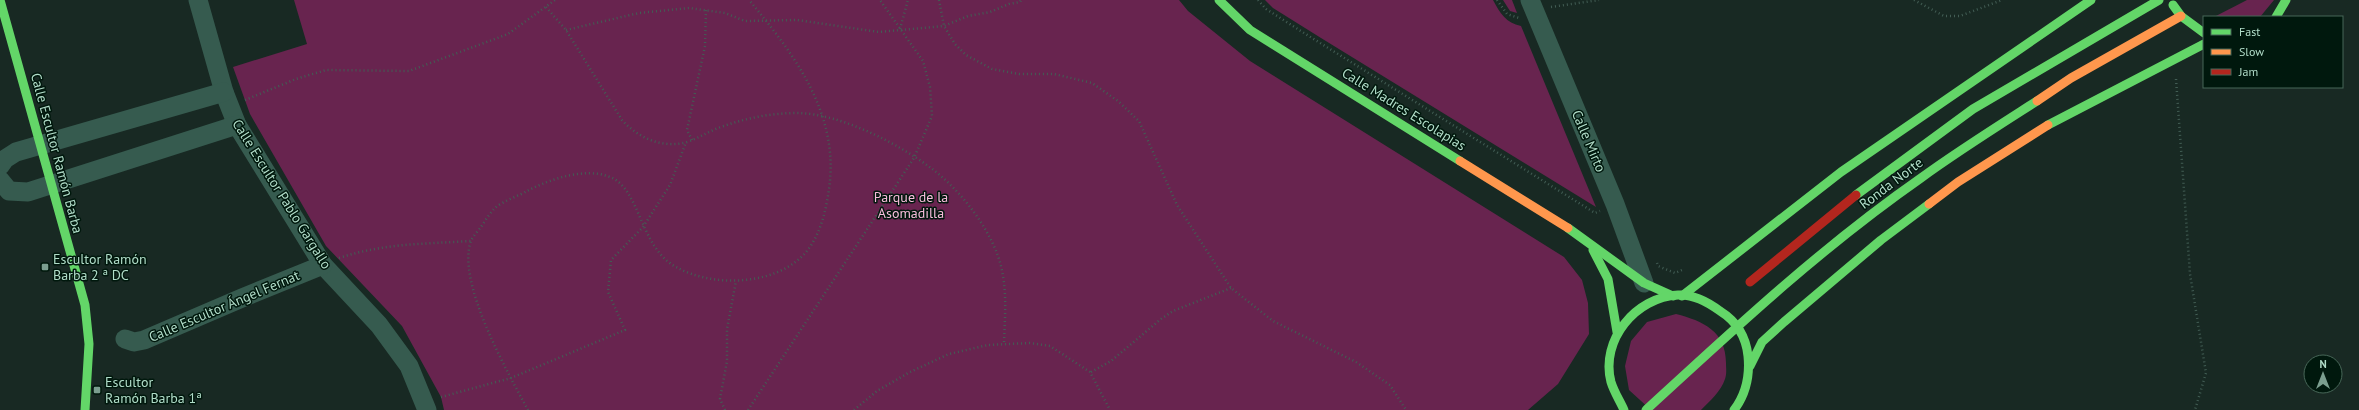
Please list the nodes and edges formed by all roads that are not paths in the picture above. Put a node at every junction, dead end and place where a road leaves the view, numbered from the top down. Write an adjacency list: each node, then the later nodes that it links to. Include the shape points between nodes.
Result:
1 (0, 0): 15 (main road, Calle Escultor Ramón Barba)
2 (198, 0): 13 (street, Calle Escultor Pablo Gargallo)
3 (1219, 0): 19 (main road, Calle Madres Escolapias, via 1250,30)
4 (2091, 0): 24 (main road, via 1841,172)
5 (2159, 0): 21 (main road, Ronda Norte, via 2049,62 1961,117 1854,195)
6 (2172, 0): 9 (main road)
7 (2287, 1): 10 (main road)
8 (1528, 8): 22 (street, Calle Mirto, via 1615,204)
9 (2181, 16): 11 (main road); 31 (main road, Ronda Norte, via 2071,78 1920,178 1844,236 1765,302)
10 (2277, 16)
11 (2203, 32)
12 (2203, 45): 27 (main road, via 2066,115 1958,182 1880,240 1784,322 1762,342)
13 (227, 100): 14 (street, Calle Escultor Pablo Gargallo); 15 (street)
14 (237, 125): 18 (street); 20 (street, Calle Escultor Pablo Gargallo)
15 (31, 148): 16 (street, via 10,155); 18 (main road, Calle Escultor Ramón Barba)
16 (0, 166)
17 (0, 180): 18 (street, via 4,187 15,192)
18 (42, 187): 29 (main road, Calle Escultor Ramón Barba, via 89,325 90,354)
19 (1580, 236): 22 (main road, Calle Madres Escolapias); 25 (main road, Calle Madres Escolapias, via 1604,265 1612,292)
20 (323, 265): 26 (street, Calle Escultor Ángel Fernat, via 144,340 134,342); 28 (street, Calle Escultor Pablo Gargallo, via 379,325 409,366)
21 (1750, 282)
22 (1644, 283): 23 (main road, Calle Madres Escolapias)
23 (1672, 296): 24 (main road); 25 (main road, via 1646,304 1625,321)
24 (1682, 296): 27 (main road, via 1708,302 1734,321 1746,345)
25 (1617, 332): 30 (main road, via 1608,368 1610,384)
26 (125, 339)
27 (1750, 366): 32 (main road, via 1744,395)
28 (422, 408)
29 (85, 410)
30 (1624, 410)
31 (1646, 410)
32 (1734, 410)

